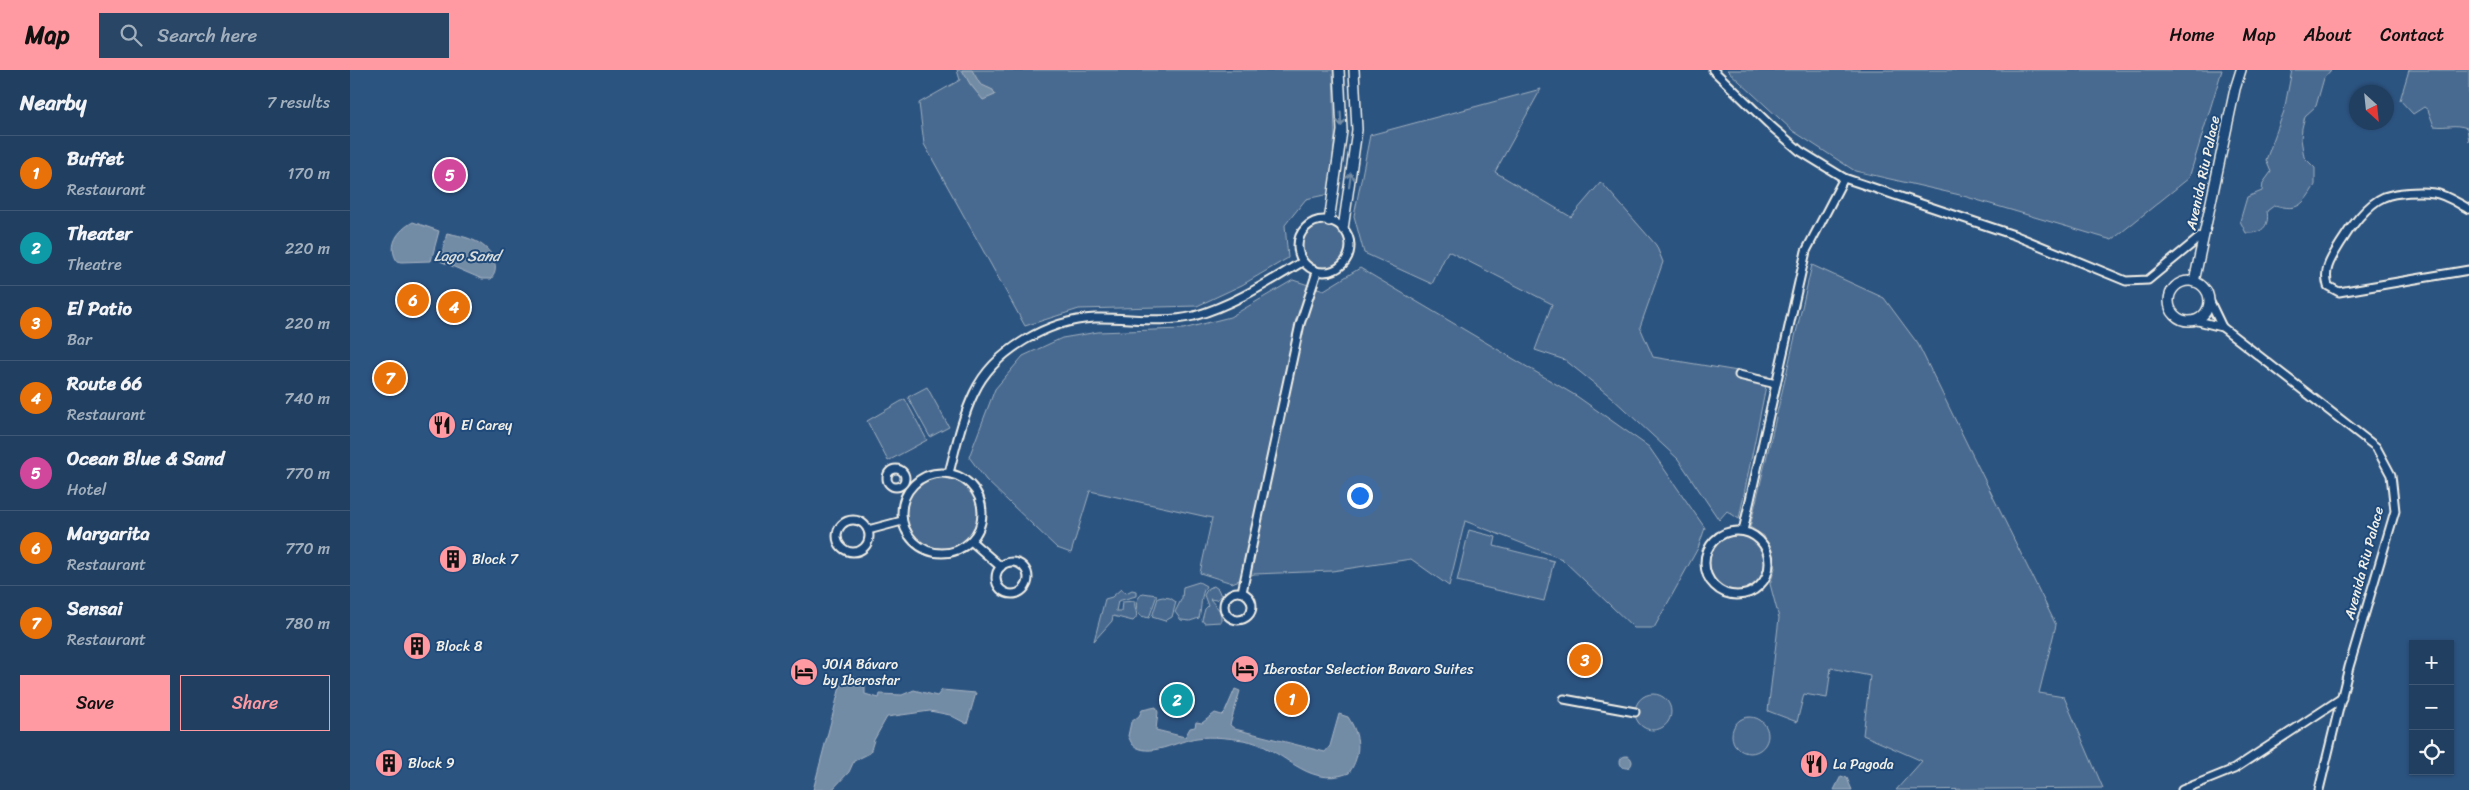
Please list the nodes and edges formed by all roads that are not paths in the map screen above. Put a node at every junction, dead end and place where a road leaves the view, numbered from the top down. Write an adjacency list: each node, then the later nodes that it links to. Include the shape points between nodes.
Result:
1 (1339, 70): 7 (street, one-way to 7, via 1342,131)
2 (1354, 70): 8 (street, one-way to 2, via 1357,130)
3 (1713, 70): 5 (street, via 1800,151)
4 (2241, 70): 9 (street, Avenida Riu Palace)
5 (1844, 178): 9 (street, via 2014,235 2126,281 2148,280); 18 (street, via 1806,251)
6 (2469, 209): 11 (street, via 2436,193 2384,197 2360,216 2343,239 2327,265 2325,277 2328,286 2339,292)
7 (1329, 221): 8 (street); 10 (street, via 1320,220 1304,229 1298,245)
8 (1343, 229): 12 (street, via 1350,244 1346,260 1333,271)
9 (2204, 234): 13 (street, Avenida Riu Palace)
10 (1302, 262): 12 (street); 19 (street, via 1228,304 1192,316 1154,321 1095,318 1068,322 1026,337 996,363 974,391 961,426)
11 (2469, 270)
12 (1317, 272): 27 (street, via 1300,324)
13 (2194, 282): 14 (street, via 2204,288); 15 (street, via 2175,286 2169,298 2175,316)
14 (2209, 300): 15 (street, via 2205,312); 16 (street, Avenida Riu Palace)
15 (2194, 320): 16 (street, Avenida Riu Palace)
16 (2222, 327): 28 (street, Avenida Riu Palace, via 2376,447 2391,475 2395,511)
17 (1739, 375): 18 (street)
18 (1776, 384): 24 (street)
19 (950, 473): 21 (street, via 929,474); 25 (street, via 967,481 982,503 981,524)
20 (904, 483): 21 (street)
21 (908, 490): 22 (street, via 903,502)
22 (902, 521): 23 (street); 25 (street, via 910,539 933,553 947,554)
23 (868, 530): 23 (street, via 862,522 844,522 837,537 845,550 854,552 861,550 869,538)
24 (1743, 531): 24 (street, via 1719,536 1708,550 1709,578 1725,593 1747,594 1756,589 1764,581 1770,564 1760,539)
25 (971, 542): 26 (street)
26 (1000, 567): 26 (street, via 996,579 1004,592 1020,592 1026,586 1027,572 1021,564 1007,562)
27 (1242, 592): 27 (street, via 1229,594 1224,603 1225,614 1234,620 1244,619 1251,611 1251,601)
28 (2342, 698): 31 (street, via 2234,769); 32 (street, Avenida Riu Palace)
29 (1564, 699): 30 (street)
30 (1635, 712)
31 (2182, 790)
32 (2320, 790)

